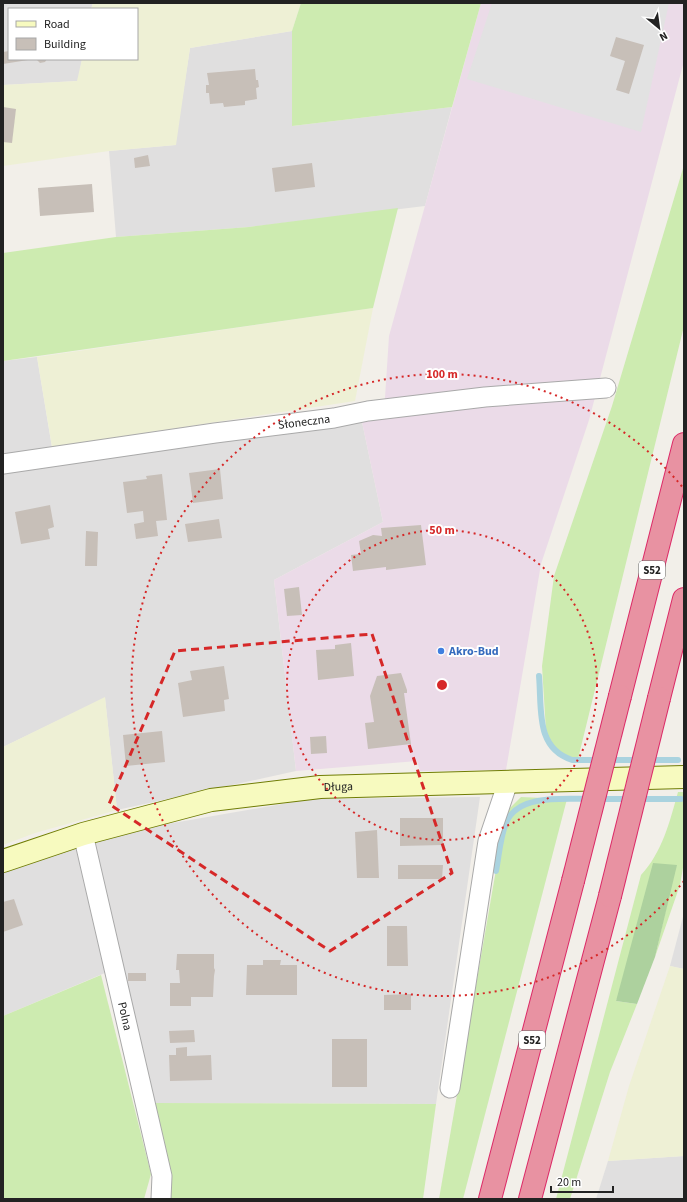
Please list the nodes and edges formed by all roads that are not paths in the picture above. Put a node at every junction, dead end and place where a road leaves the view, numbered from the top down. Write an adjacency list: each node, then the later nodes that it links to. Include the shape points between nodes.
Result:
1 (606, 388): 3 (street, Słoneczna, via 485,397 368,411 334,418)
2 (684, 444): 11 (highway, S52, bridge)
3 (3, 464)
4 (684, 599): 12 (highway, bridge, via 610,896)
5 (684, 777): 6 (street, Długa)
6 (508, 782): 7 (street, Długa, via 320,787 219,799); 9 (street, via 488,841)
7 (83, 834): 8 (street, Długa); 10 (street, Polna, via 162,1176)
8 (3, 861)
9 (450, 1088)
10 (161, 1199)
11 (490, 1199)
12 (530, 1199)

